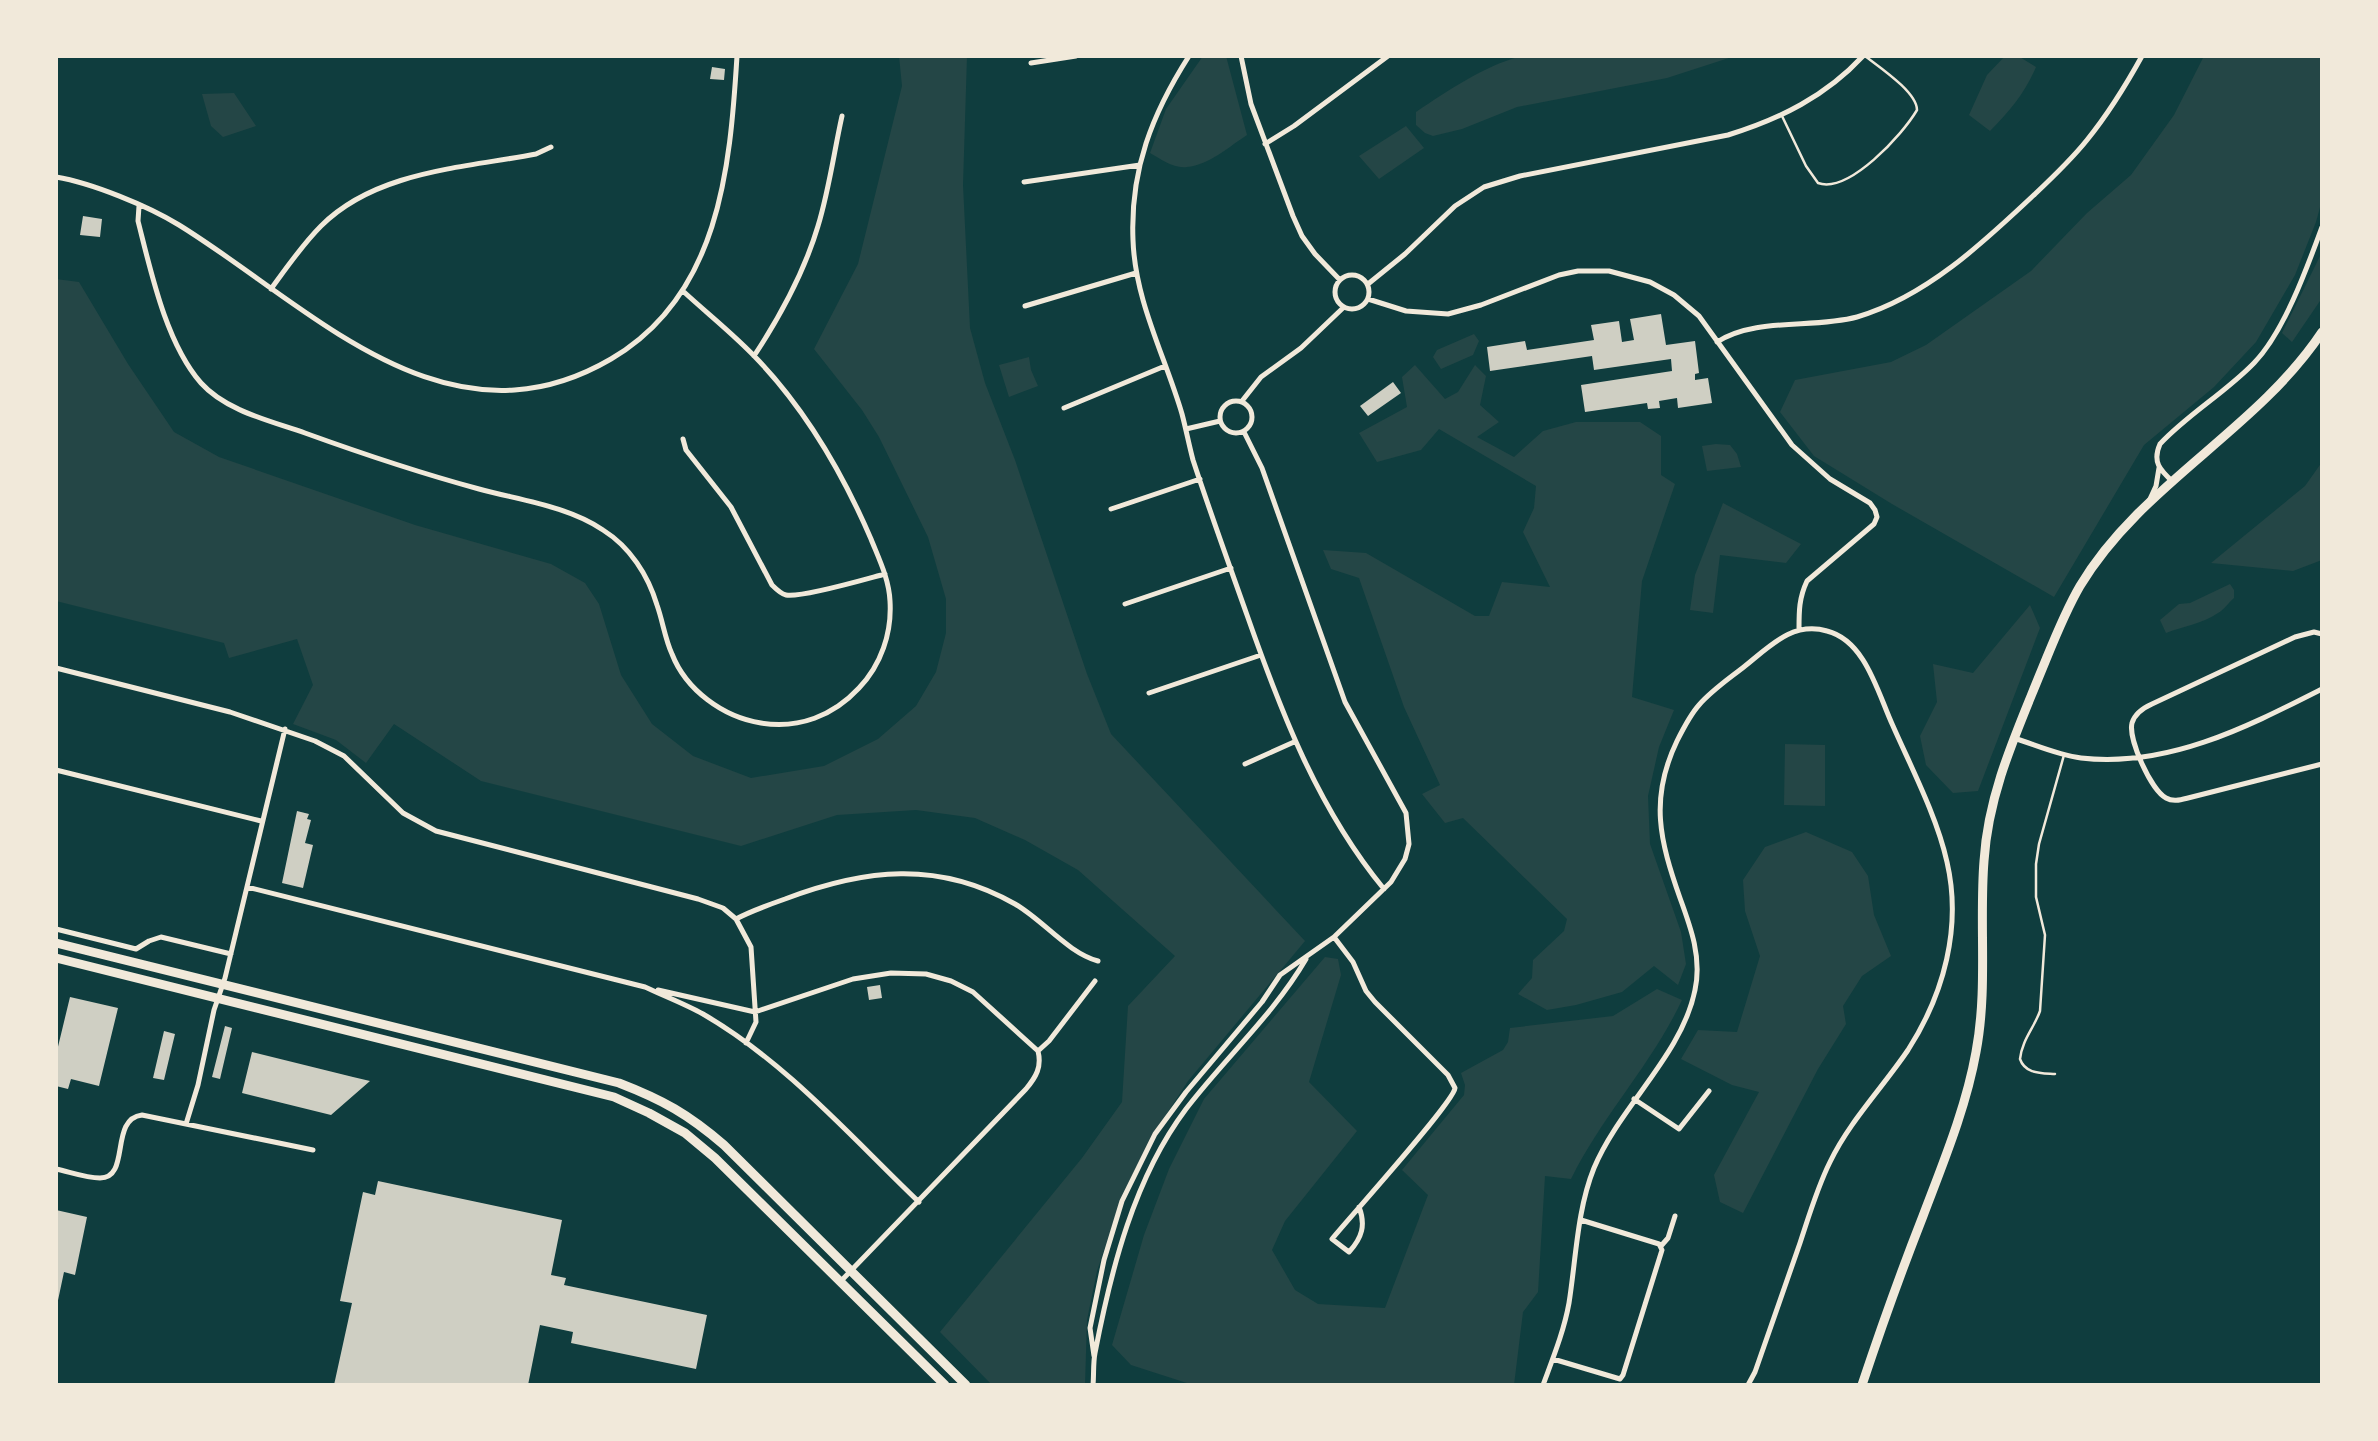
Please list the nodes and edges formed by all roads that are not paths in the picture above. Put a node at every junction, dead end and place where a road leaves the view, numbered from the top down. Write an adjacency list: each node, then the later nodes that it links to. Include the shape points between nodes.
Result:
1 (737, 56): 22 (street, via 724,177 708,241)
2 (1076, 56): 8 (street)
3 (1189, 56): 13 (street, via 1156,112)
4 (1241, 56): 11 (street)
5 (1388, 56): 11 (street)
6 (1864, 56): 10 (street, via 1821,92); 10 (lane, via 1911,94 1917,110 1894,141 1861,169 1829,186 1818,183)
7 (2142, 56): 27 (street, via 2072,158 1979,244 1926,284 1854,318 1753,328)
8 (1031, 63)
9 (842, 116): 28 (street, via 809,253 782,311)
10 (1782, 116): 20 (street, via 1728,135 1484,187 1455,206)
11 (1265, 144): 19 (street, via 1302,236)
12 (551, 147): 21 (street, via 536,154 407,177 371,190 322,224)
13 (1140, 165): 15 (street); 18 (street, via 1133,214)
14 (56, 177): 16 (street)
15 (1024, 182)
16 (139, 206): 21 (street, via 176,223); 42 (street, via 138,221 166,315 184,360 204,386 253,414 380,460 553,509 603,529 640,567 673,659 704,696 730,713 764,724 798,723 825,715 852,695 872,673 888,635 891,604)
17 (2322, 228): 36 (street, via 2278,329 2256,361 2160,444)
18 (1136, 273): 24 (street); 29 (street)
19 (1340, 280): 20 (street, via 1355,275); 25 (street, via 1335,294)
20 (1368, 285): 23 (street)
21 (271, 289): 22 (street, via 334,333 394,365 461,386 503,390 583,375 642,339)
22 (684, 292): 28 (street)
23 (1368, 299): 25 (street, via 1358,308); 27 (street, via 1406,311 1448,314 1559,275 1609,271 1674,295 1699,316)
24 (1025, 306)
25 (1344, 307): 30 (street, via 1301,348 1261,377)
26 (2322, 332): 38 (main road, via 2284,382)
27 (1717, 342): 44 (street, via 1803,456 1875,510 1874,524 1807,581 1801,594)
28 (754, 356): 42 (street, via 786,392 833,460)
29 (1165, 366): 31 (street); 33 (street)
30 (1242, 401): 32 (street, via 1225,404); 34 (street, via 1252,413 1252,424)
31 (1064, 408)
32 (1220, 421): 33 (street); 34 (street, via 1228,431)
33 (1186, 429): 37 (street)
34 (1244, 432): 60 (street, via 1259,461 1345,702 1406,813 1407,852)
35 (683, 439): 42 (street, via 686,450 732,507 779,591 802,594)
36 (2159, 468): 38 (street); 39 (street)
37 (1200, 480): 40 (street); 41 (street)
38 (2173, 482): 39 (main road)
39 (2149, 502): 51 (main road, via 2107,547 2078,590)
40 (1111, 509)
41 (1231, 568): 43 (street); 46 (street)
42 (885, 574)
43 (1125, 604)
44 (1800, 628): 78 (street, via 1699,706 1666,768 1658,808 1660,828 1694,942 1698,975 1679,1033); 97 (street, via 1839,635 1862,658 1942,844 1951,881 1952,928 1942,977 1920,1030 1831,1159)
45 (2322, 634): 54 (street, via 2295,636 2141,709 2131,726)
46 (1261, 655): 49 (street); 52 (street)
47 (56, 668): 50 (street)
48 (2322, 689): 54 (street, via 2216,739)
49 (1149, 693)
50 (285, 729): 58 (street); 61 (street, via 344,756 403,813 436,831 698,899 723,908)
51 (2014, 737): 53 (street); 98 (main road, via 1987,828 1981,1022 1969,1083)
52 (1294, 742): 55 (street); 60 (street, via 1349,840)
53 (2064, 755): 54 (street, via 2109,760); 76 (lane, via 2036,864 2036,897 2045,935 2040,1011 2020,1059 2026,1069)
54 (2139, 757): 56 (street, via 2164,797 2178,800)
55 (1245, 764)
56 (2322, 764)
57 (56, 769): 58 (street)
58 (261, 821): 59 (street)
59 (247, 887): 65 (street); 71 (street)
60 (1384, 889): 63 (street)
61 (736, 919): 68 (street, via 827,884 871,874 915,873 957,880 1014,903 1080,954); 73 (street, via 751,947)
62 (56, 929): 65 (street, via 136,949 161,937)
63 (1334, 937): 66 (street); 85 (street, via 1353,961 1366,991 1448,1075 1455,1088 1451,1100)
64 (56, 943): 70 (main road)
65 (231, 954): 70 (street)
66 (1308, 957): 81 (street, via 1280,975 1186,1092); 83 (street, via 1291,986 1186,1110)
67 (56, 958): 72 (main road)
68 (1098, 961)
69 (1095, 981): 75 (street)
70 (223, 984): 72 (street); 89 (main road, via 619,1083 655,1097 693,1119 724,1145)
71 (645, 987): 73 (street); 74 (street, via 704,1015)
72 (218, 998): 79 (street); 90 (main road, via 614,1097 685,1133)
73 (755, 1012): 74 (street, via 756,1022); 75 (street, via 853,979 926,974 973,992)
74 (746, 1043): 84 (street, via 791,1079)
75 (1038, 1051): 84 (street, via 1040,1065 1034,1080)
76 (2054, 1074)
77 (1709, 1091): 78 (street, via 1679,1129)
78 (1634, 1099): 87 (street, via 1595,1167)
79 (186, 1124): 80 (street); 82 (street, via 133,1116 126,1123 111,1175 102,1178)
80 (313, 1150)
81 (1139, 1164): 83 (street); 91 (street, via 1104,1260 1090,1328)
82 (56, 1169)
83 (1148, 1176): 91 (street, via 1119,1253)
84 (919, 1202): 89 (street)
85 (1359, 1207): 85 (street, via 1332,1239 1349,1252 1364,1223)
86 (1675, 1216): 88 (street)
87 (1581, 1220): 88 (street); 92 (street, via 1568,1308)
88 (1661, 1246): 92 (street, via 1623,1376 1616,1379)
89 (851, 1271): 90 (street); 94 (main road)
90 (841, 1281): 93 (main road)
91 (1094, 1356): 95 (street)
92 (1553, 1359): 96 (street)
93 (945, 1385)
94 (966, 1385)
95 (1093, 1385)
96 (1544, 1385)
97 (1748, 1385)
98 (1862, 1385)

